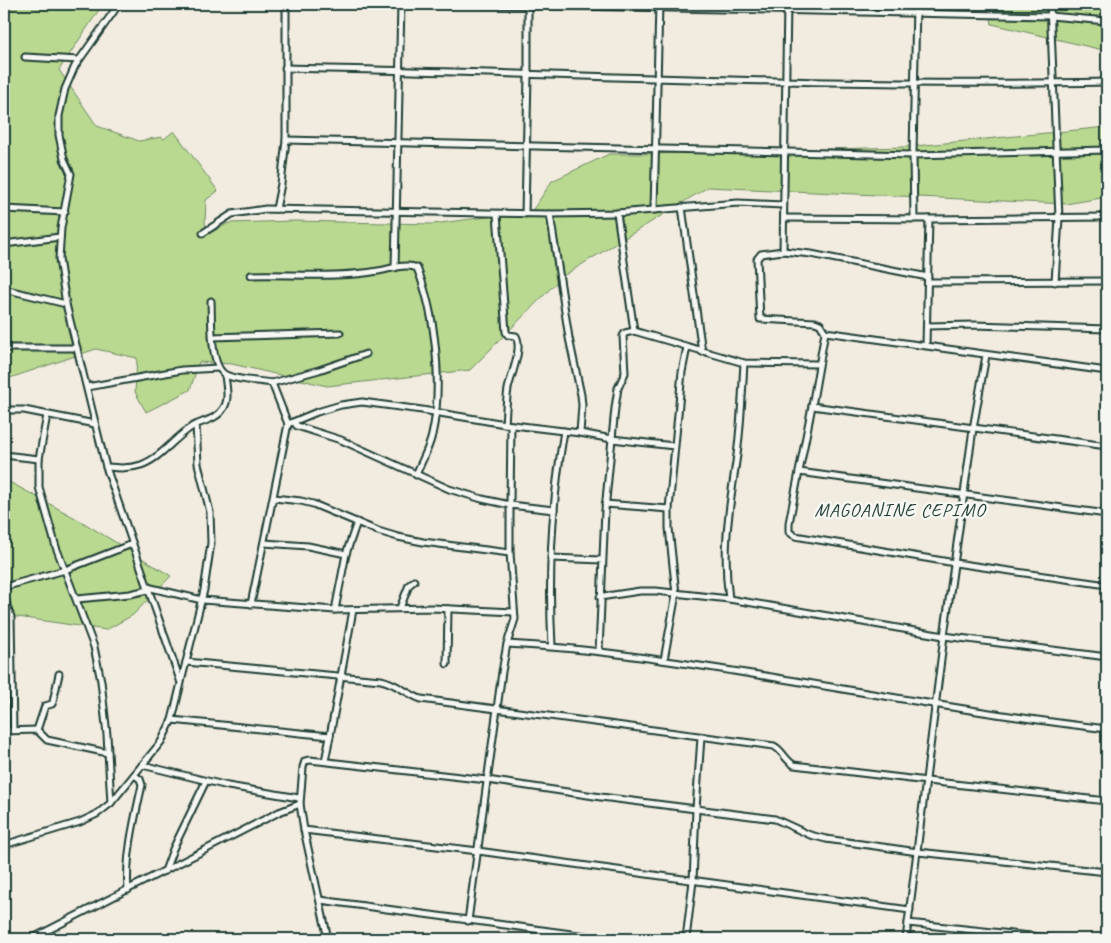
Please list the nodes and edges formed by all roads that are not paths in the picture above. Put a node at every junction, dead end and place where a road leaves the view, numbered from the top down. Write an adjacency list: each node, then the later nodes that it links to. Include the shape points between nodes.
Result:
1 (119, 4): 15 (street)
2 (286, 4): 16 (street)
3 (401, 4): 17 (street)
4 (480, 4): 5 (street)
5 (528, 4): 9 (street); 18 (street)
6 (787, 4): 10 (street)
7 (916, 4): 11 (street)
8 (1050, 4): 12 (street)
9 (659, 6): 10 (street); 19 (street)
10 (786, 10): 11 (street); 20 (street)
11 (916, 14): 12 (street); 21 (street)
12 (1050, 16): 13 (street); 23 (street)
13 (1107, 21)
14 (25, 56): 15 (street)
15 (79, 60): 38 (street, via 65,89 59,116 62,151 71,174)
16 (284, 68): 17 (street); 24 (street)
17 (400, 70): 18 (street); 25 (street)
18 (528, 75): 19 (street); 26 (street)
19 (658, 77): 20 (street); 27 (street)
20 (786, 81): 21 (street); 29 (street)
21 (915, 82): 23 (street); 31 (street)
22 (1107, 82): 23 (street)
23 (1052, 84): 30 (street)
24 (286, 140): 25 (street); 34 (street)
25 (397, 142): 26 (street); 37 (street)
26 (526, 144): 27 (street); 41 (street)
27 (655, 148): 29 (street); 36 (street)
28 (1107, 150): 30 (street)
29 (785, 151): 31 (street); 32 (street)
30 (1056, 152): 31 (street); 45 (street)
31 (913, 155): 46 (street)
32 (783, 205): 33 (street, via 738,203); 44 (street)
33 (682, 207): 36 (street); 70 (street)
34 (276, 209): 37 (street); 48 (street, via 232,214)
35 (4, 210): 38 (street)
36 (654, 210): 39 (street)
37 (397, 211): 40 (street); 52 (street)
38 (65, 212): 49 (street)
39 (617, 213): 42 (street); 62 (street)
40 (497, 214): 41 (street); 87 (street, via 506,332 518,340 506,406)
41 (525, 214): 42 (street)
42 (550, 214): 90 (street, via 581,395)
43 (1107, 217): 45 (street)
44 (784, 218): 46 (street); 51 (street)
45 (1059, 218): 47 (street); 56 (street)
46 (914, 219): 47 (street)
47 (929, 219): 54 (street)
48 (203, 233)
49 (60, 238): 50 (street); 59 (street, via 59,259)
50 (4, 244)
51 (783, 251): 54 (street, via 812,254); 63 (street, via 762,254 757,259 760,319 815,322)
52 (395, 268): 53 (street, via 350,273); 82 (street, via 413,267 418,272 432,326 438,377)
53 (251, 274)
54 (928, 279): 56 (street); 60 (street)
55 (1107, 281): 56 (street)
56 (1055, 282)
57 (4, 289): 59 (street)
58 (211, 301): 65 (street)
59 (66, 304): 69 (street)
60 (927, 326): 61 (street); 66 (street)
61 (1107, 329)
62 (634, 330): 67 (street); 91 (street, via 623,336 625,373 618,388)
63 (825, 332): 66 (street); 74 (street)
64 (340, 333): 65 (street)
65 (212, 337): 75 (street)
66 (926, 345): 72 (street)
67 (687, 347): 70 (street); 92 (street)
68 (4, 348): 69 (street)
69 (77, 348): 79 (street)
70 (702, 352): 73 (street)
71 (366, 354): 78 (street)
72 (986, 355): 76 (street); 88 (street)
73 (744, 363): 74 (street); 123 (street, via 739,440 726,532)
74 (818, 364): 80 (street)
75 (218, 368): 77 (street); 79 (street, via 182,370)
76 (1107, 371)
77 (225, 375): 78 (street); 86 (street, via 227,400 224,408 214,417)
78 (272, 383): 84 (street)
79 (88, 386): 85 (street)
80 (812, 406): 88 (street); 97 (street)
81 (4, 410): 83 (street)
82 (436, 413): 84 (street, via 355,402 316,412); 87 (street); 98 (street, via 432,438)
83 (47, 415): 85 (street); 95 (street)
84 (291, 423): 98 (street, via 341,440); 100 (street)
85 (95, 424): 96 (street)
86 (196, 425): 96 (street, via 142,465); 124 (street, via 198,464 211,527)
87 (508, 425): 89 (street); 101 (street)
88 (973, 429): 93 (street); 99 (street)
89 (564, 430): 90 (street); 104 (street)
90 (580, 433): 91 (street)
91 (612, 439): 92 (street); 102 (street)
92 (674, 446): 103 (street)
93 (1107, 446)
94 (4, 455): 95 (street)
95 (39, 459): 114 (street, via 39,487)
96 (106, 466): 108 (street)
97 (800, 472): 99 (street); 113 (street, via 788,523 791,535)
98 (416, 475): 101 (street, via 463,494)
99 (964, 494): 105 (street); 113 (street)
100 (274, 498): 106 (street, via 301,501); 107 (street)
101 (510, 504): 104 (street); 109 (street)
102 (605, 504): 103 (street); 112 (street)
103 (669, 509): 119 (street)
104 (554, 510): 111 (street)
105 (1107, 514)
106 (357, 522): 109 (street, via 398,537); 110 (street)
107 (264, 543): 110 (street, via 308,546); 126 (street)
108 (132, 544): 114 (street); 118 (street)
109 (510, 553): 131 (street)
110 (346, 554): 129 (street)
111 (550, 558): 112 (street); 134 (street)
112 (602, 560): 121 (street)
113 (955, 563): 116 (street); 132 (street)
114 (65, 570): 117 (street); 122 (street)
115 (414, 581): 127 (street, via 409,585)
116 (1107, 585)
117 (4, 587)
118 (148, 588): 122 (street, via 130,594); 124 (street); 142 (street)
119 (676, 594): 121 (street, via 640,591); 123 (street); 137 (street)
120 (4, 596): 125 (street)
121 (600, 597): 135 (street)
122 (77, 599): 152 (street, via 94,647 101,681)
123 (729, 599): 132 (street)
124 (202, 600): 126 (street); 138 (street)
125 (5, 604): 147 (street, via 11,617)
126 (251, 604): 129 (street)
127 (400, 608): 128 (street); 130 (street)
128 (448, 609): 131 (street); 139 (street)
129 (335, 610): 130 (street)
130 (353, 610): 141 (street)
131 (514, 612): 133 (street)
132 (944, 636): 136 (street); 143 (street)
133 (507, 644): 134 (street); 144 (street)
134 (552, 646): 135 (street)
135 (599, 651): 137 (street)
136 (1107, 657)
137 (664, 660): 143 (street)
138 (186, 662): 141 (street); 142 (street)
139 (447, 664)
140 (59, 674): 148 (street, via 53,702 45,706)
141 (342, 676): 144 (street, via 388,681 421,699); 150 (street)
142 (181, 682): 145 (street)
143 (936, 704): 146 (street); 158 (street)
144 (497, 710): 151 (street); 156 (street)
145 (172, 720): 150 (street); 154 (street, via 161,742)
146 (1107, 729)
147 (13, 730): 148 (street); 149 (street)
148 (37, 730): 152 (street, via 47,740)
149 (4, 731)
150 (330, 736): 153 (street)
151 (701, 737): 158 (street, via 774,746 788,762 794,764); 162 (street)
152 (108, 753): 161 (street)
153 (325, 761): 156 (street); 159 (street, via 305,761)
154 (142, 765): 155 (street); 157 (street)
155 (134, 775): 161 (street); 170 (street, via 142,785 130,852)
156 (487, 780): 162 (street); 165 (street)
157 (206, 781): 159 (street); 167 (street)
158 (927, 782): 160 (street); 166 (street)
159 (300, 801): 163 (street); 167 (street)
160 (1107, 801)
161 (111, 803): 164 (street, via 80,822)
162 (696, 809): 166 (street, via 775,819 826,840); 169 (street)
163 (304, 830): 165 (street); 171 (street)
164 (4, 845)
165 (478, 852): 169 (street); 173 (street)
166 (918, 852): 168 (street); 172 (street)
167 (165, 871): 170 (street)
168 (1107, 872)
169 (693, 881): 172 (street); 178 (street)
170 (128, 890): 175 (street)
171 (320, 900): 173 (street); 176 (street)
172 (910, 910): 174 (street)
173 (468, 921): 177 (street)
174 (908, 923): 179 (street); 180 (street)
175 (32, 939)
176 (328, 939)
177 (608, 939)
178 (686, 939)
179 (906, 939)
180 (1058, 939)

